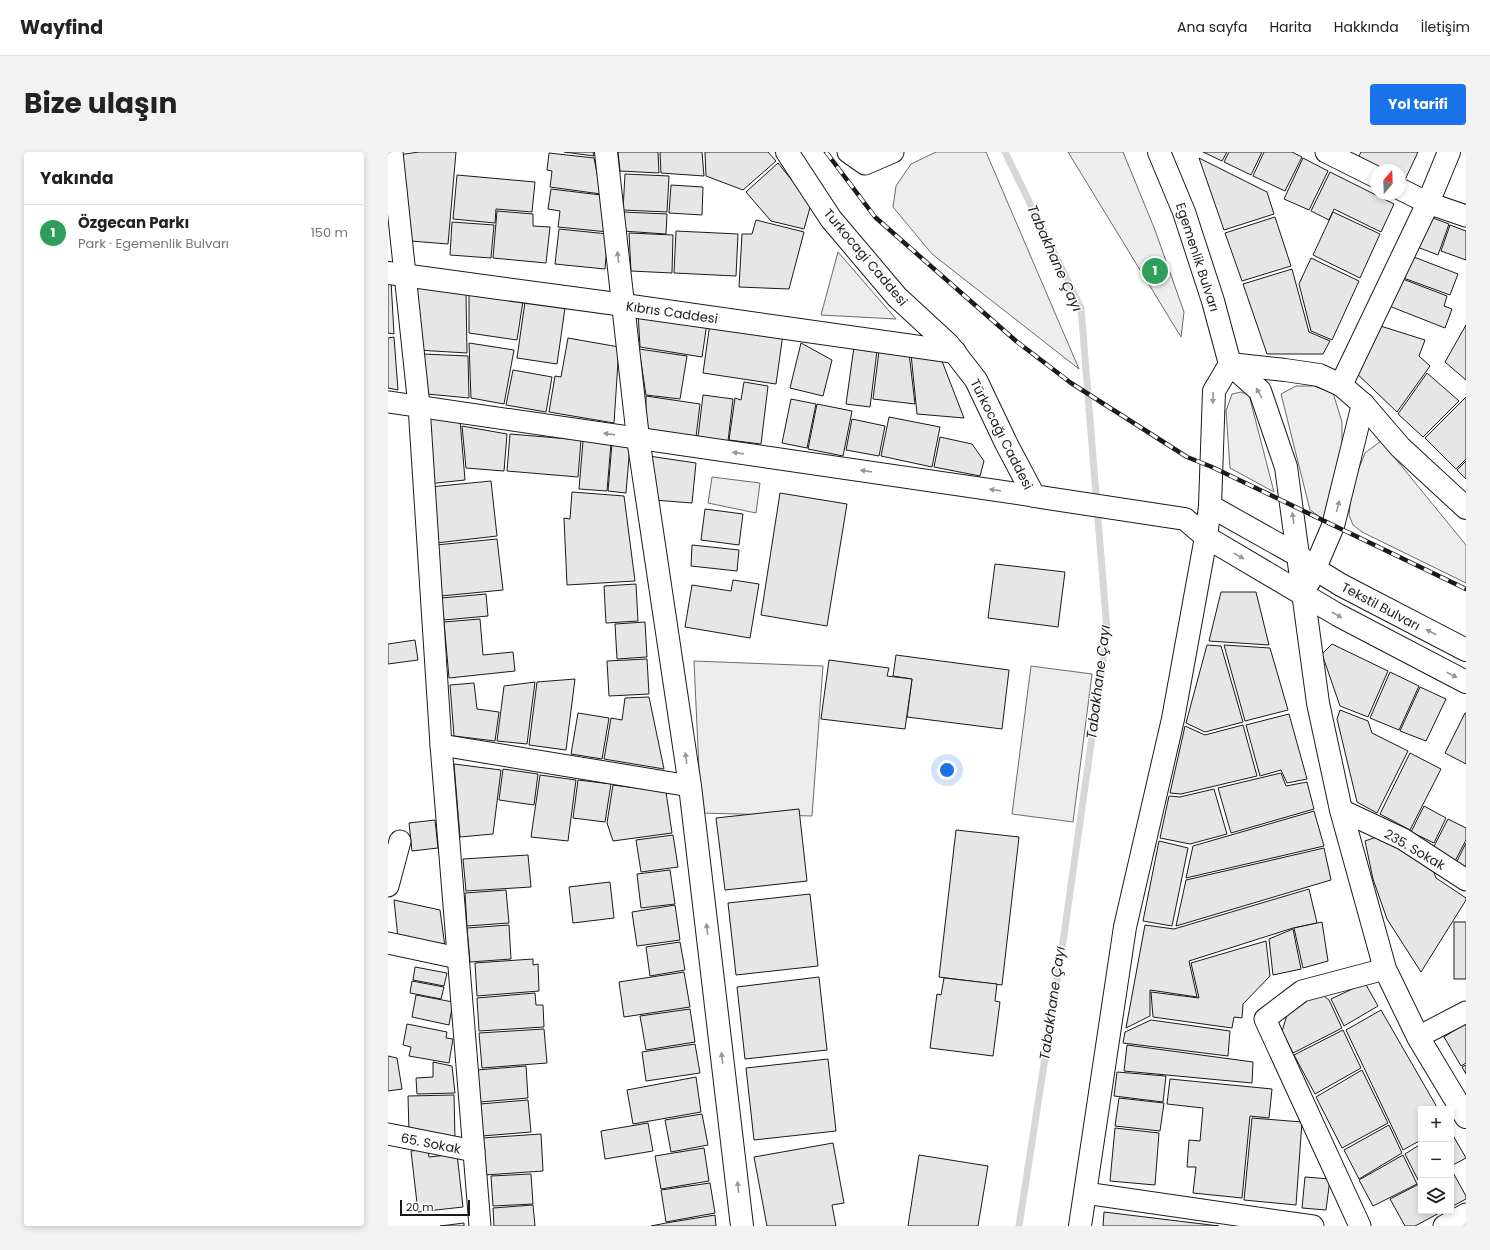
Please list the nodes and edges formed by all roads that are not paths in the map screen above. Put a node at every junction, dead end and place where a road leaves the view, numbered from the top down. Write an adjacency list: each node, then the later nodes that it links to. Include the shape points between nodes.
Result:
1 (392, 152): 13 (street)
2 (606, 152): 14 (street, one-way to 2)
3 (787, 152): 15 (street, Turkocagi Caddesi, via 831,219 897,296)
4 (848, 152): 5 (street, via 865,164)
5 (893, 152)
6 (1158, 152): 16 (street, Egemenlik Bulvarı, via 1184,212)
7 (1326, 152): 9 (street)
8 (1449, 152): 11 (street)
9 (1370, 174)
10 (1406, 192): 11 (street)
11 (1428, 203): 12 (street); 17 (street)
12 (1466, 216)
13 (396, 268): 14 (street, Kıbrıs Caddesi); 20 (street)
14 (623, 300): 15 (street, Kıbrıs Caddesi); 21 (street)
15 (951, 348): 22 (street, Türkocağı Caddesi, via 976,380)
16 (1230, 364): 17 (street, via 1319,375); 23 (street, one-way to 23, via 1214,391); 27 (street, one-way to 16, via 1286,467 1260,391)
17 (1341, 385): 19 (street)
18 (388, 402): 20 (street)
19 (1363, 404): 24 (street, via 1400,447); 27 (street, one-way to 19, via 1333,526)
20 (419, 406): 21 (street, one-way to 20); 31 (street)
21 (638, 438): 22 (street, one-way to 21); 32 (street, one-way to 21)
22 (1034, 496): 25 (street)
23 (1210, 506): 25 (street); 26 (street); 27 (street, Tekstil Bulvarı)
24 (1466, 508)
25 (1179, 518): 26 (street)
26 (1206, 537): 28 (street, one-way to 28); 45 (street, via 1173,719 1125,927)
27 (1307, 563): 28 (street); 29 (street, Tekstil Bulvarı, one-way to 27, via 1341,585)
28 (1304, 594): 30 (street, one-way to 30, via 1338,615); 33 (street, via 1318,703)
29 (1466, 650)
30 (1466, 682)
31 (441, 745): 32 (street); 38 (street)
32 (690, 786): 48 (street, one-way to 32)
33 (1341, 810): 35 (street, 235. Sokak, via 1403,838); 39 (street)
34 (400, 841): 36 (street)
35 (1466, 880)
36 (388, 886)
37 (388, 943): 38 (street)
38 (458, 958): 44 (street)
39 (1385, 969): 41 (street); 51 (street, via 1302,991 1265,1019)
40 (1466, 1012): 41 (street)
41 (1418, 1037): 42 (street)
42 (1466, 1117)
43 (388, 1134): 44 (street, 65. Sokak)
44 (474, 1151): 47 (street)
45 (1085, 1193): 49 (street); 50 (street)
46 (1466, 1214): 52 (street)
47 (480, 1226)
48 (742, 1226)
49 (1080, 1226)
50 (1313, 1226)
51 (1360, 1226)
52 (1444, 1226)

